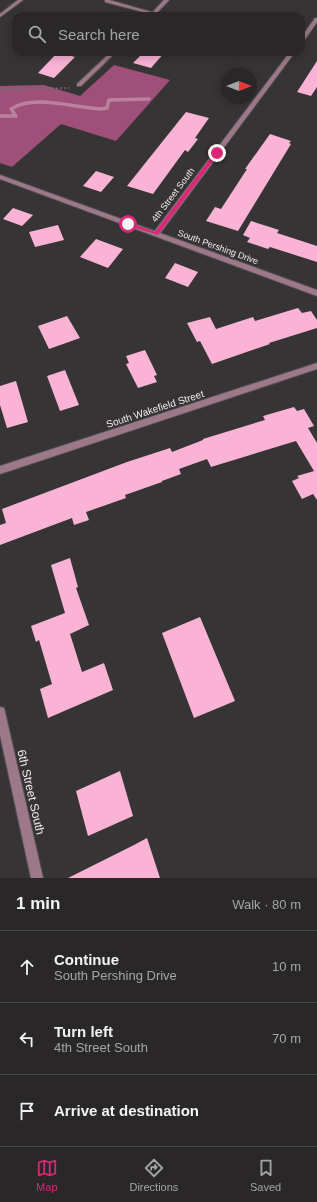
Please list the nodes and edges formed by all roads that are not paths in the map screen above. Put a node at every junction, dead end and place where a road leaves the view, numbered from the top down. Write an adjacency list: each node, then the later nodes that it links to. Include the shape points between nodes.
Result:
1 (21, 0): 6 (street)
2 (167, 0): 5 (street)
3 (107, 1): 4 (street)
4 (142, 12)
5 (155, 12)
6 (0, 16)
7 (317, 19): 8 (street)
8 (305, 36)
9 (110, 56): 11 (street)
10 (290, 56): 13 (street, 4th Street South)
11 (79, 85)
12 (0, 177): 13 (street, South Pershing Drive)
13 (156, 234): 14 (street, South Pershing Drive)
14 (317, 293)
15 (316, 369): 16 (street, South Wakefield Street)
16 (0, 470)
17 (0, 712): 18 (street, 6th Street South)
18 (37, 878)

